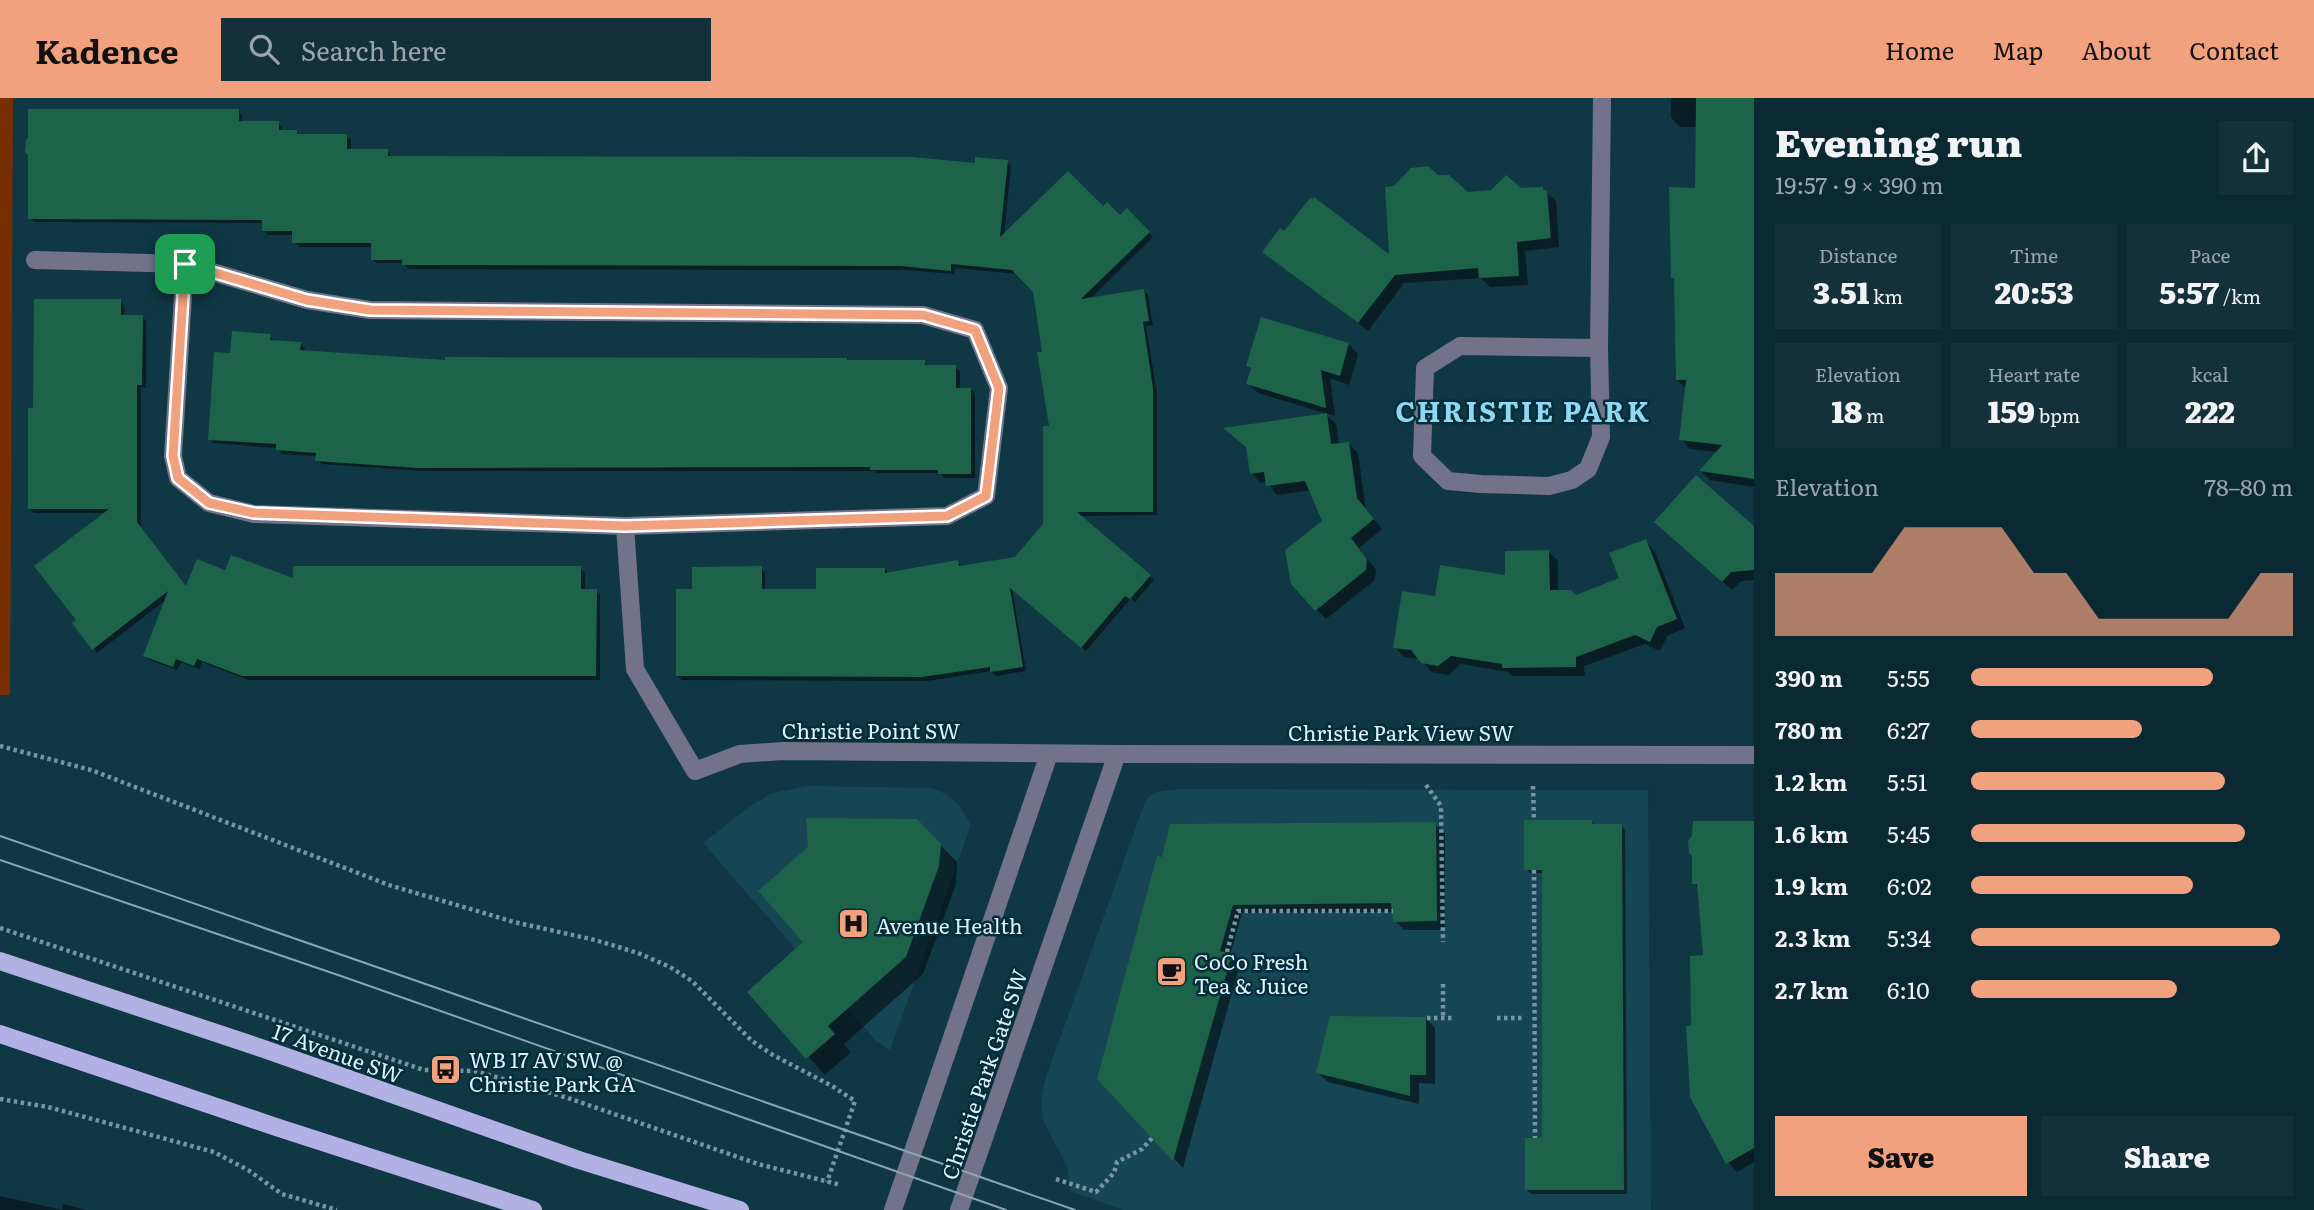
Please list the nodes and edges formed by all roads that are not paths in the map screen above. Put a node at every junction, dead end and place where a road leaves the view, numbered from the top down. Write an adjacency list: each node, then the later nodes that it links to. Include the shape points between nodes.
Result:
1 (1602, 98): 4 (street)
2 (35, 260): 3 (street)
3 (185, 264): 5 (street, via 173,456 178,478 209,503 254,513); 5 (street, via 307,300 370,310 923,315 975,330 999,388 986,496 947,516)
4 (1599, 348): 4 (street, via 1460,346 1448,353 1425,368 1422,456 1448,481 1549,486 1572,480 1588,468 1601,437)
5 (625, 526): 6 (street, Christie Point SW, via 635,669 695,771 740,754 783,751)
6 (1049, 754): 7 (street, Christie Park View SW); 13 (street, Christie Park Gate SW)
7 (1117, 754): 8 (street, Christie Park View SW); 14 (street, Christie Park Gate SW)
8 (1754, 755)
9 (0, 961): 12 (main road, 17 Avenue SW, via 566,1156)
10 (0, 1034): 11 (main road)
11 (533, 1210)
12 (740, 1210)
13 (894, 1210)
14 (959, 1210)

